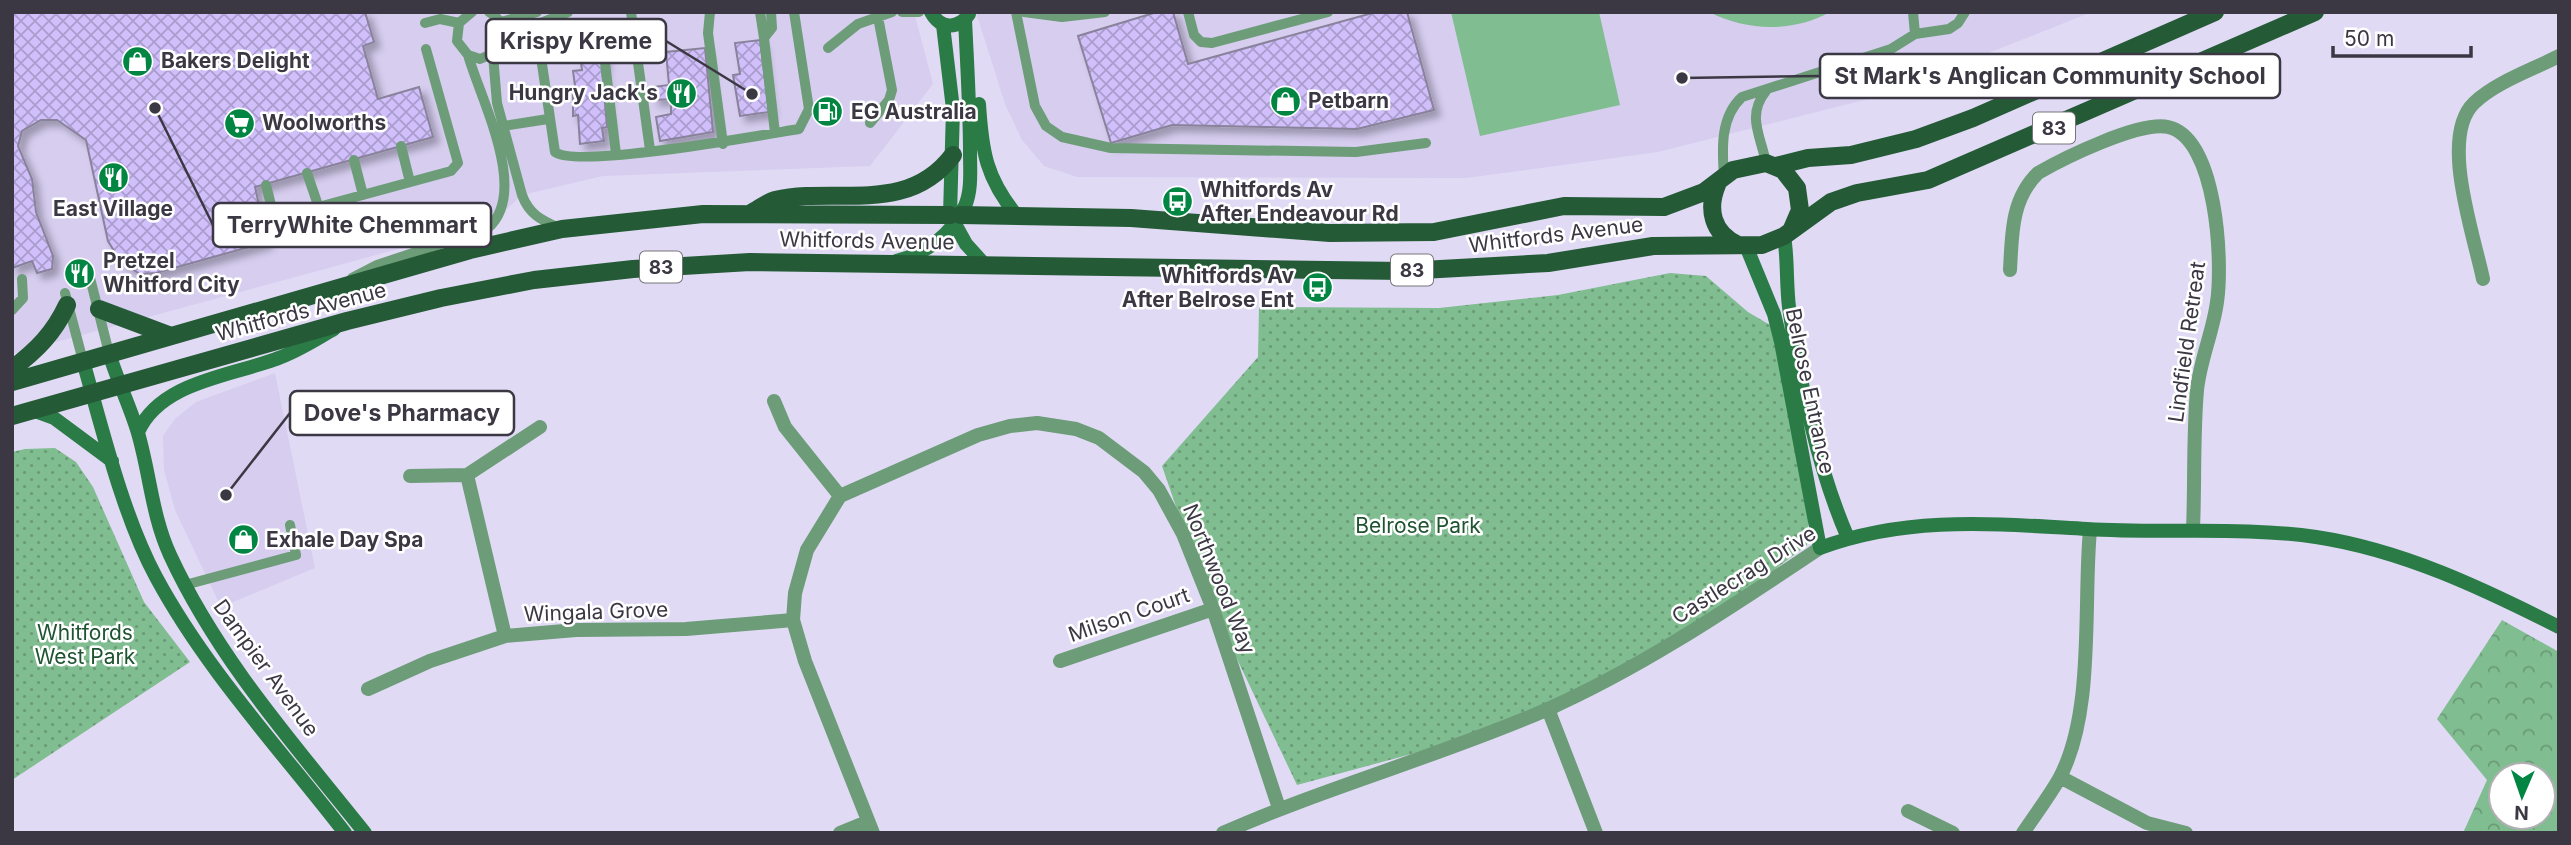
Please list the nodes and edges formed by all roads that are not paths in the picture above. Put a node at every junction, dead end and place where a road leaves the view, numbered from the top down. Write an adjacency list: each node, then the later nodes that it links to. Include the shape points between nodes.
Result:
1 (490, 12): 25 (lane)
2 (537, 12): 25 (lane)
3 (568, 12): 30 (lane)
4 (710, 12): 43 (lane, via 708,33)
5 (760, 12): 31 (lane)
6 (771, 12): 31 (lane, via 772,28)
7 (794, 12): 42 (lane, via 809,109 799,129)
8 (892, 12): 23 (lane)
9 (902, 12): 10 (lane)
10 (919, 12)
11 (931, 12): 28 (street)
12 (1016, 12): 44 (lane, via 1035,106 1046,126 1062,137 1111,148 1356,152)
13 (1024, 12): 14 (lane, via 1062,17)
14 (1105, 12)
15 (1188, 12): 16 (lane, via 1194,35 1201,42 1212,43)
16 (1328, 12)
17 (1913, 12): 29 (lane)
18 (1965, 12): 29 (lane, via 1949,29)
19 (2215, 12): 50 (main road, Whitfords Avenue / 83, via 1916,139 1851,155)
20 (2315, 12): 61 (main road, Whitfords Avenue / 83, via 1928,180 1831,202)
21 (470, 13): 27 (lane)
22 (634, 13): 46 (lane)
23 (878, 14): 33 (lane); 40 (lane, via 892,90)
24 (969, 15): 28 (street, via 955,25); 32 (street)
25 (501, 22): 30 (lane)
26 (425, 23): 27 (lane, via 440,19)
27 (459, 23): 35 (lane, via 457,41)
28 (943, 25): 48 (street, via 953,109)
29 (1915, 34): 38 (lane, via 1891,49)
30 (504, 38): 36 (lane)
31 (764, 38): 42 (lane)
32 (966, 47): 58 (street, via 975,54 988,172); 59 (street, via 969,186)
33 (828, 48)
34 (426, 49): 53 (lane, via 458,163 451,171)
35 (468, 55): 36 (lane, via 480,59); 41 (lane)
36 (493, 55): 41 (lane)
37 (2559, 56): 68 (street, via 2485,94 2464,117 2458,158)
38 (1766, 91): 50 (lane, via 1754,119); 52 (lane, via 1742,97 1732,106)
39 (548, 119): 41 (lane); 47 (lane, via 552,147 559,155); 47 (lane, via 539,44 549,34 584,26 603,46)
40 (870, 123)
41 (498, 127): 60 (lane, via 527,208 540,220); 69 (lane, via 504,188 503,205 494,223 376,265)
42 (775, 133): 43 (lane)
43 (723, 144): 46 (lane)
44 (1426, 144)
45 (401, 146): 53 (lane)
46 (650, 150): 47 (lane)
47 (616, 153)
48 (953, 155): 57 (main road, via 941,170 921,182 883,196 773,200); 59 (street)
49 (354, 160): 55 (lane)
50 (1771, 165): 52 (main road, Whitfords Avenue / 83, via 1744,166); 61 (main road, via 1791,178 1800,199 1797,221)
51 (307, 173): 56 (lane)
52 (1720, 181): 58 (main road, Whitfords Avenue / 83, via 1664,207 1564,206 1458,228 1380,235 1131,218); 62 (main road, via 1712,201 1713,220 1719,231)
53 (410, 182): 55 (lane)
54 (266, 185): 56 (lane, via 273,213 289,215)
55 (363, 195): 56 (lane)
56 (319, 208)
57 (751, 213): 59 (main road, Whitfords Avenue / 83); 60 (main road, Whitfords Avenue / 83)
58 (1017, 216): 59 (main road, Whitfords Avenue / 83)
59 (955, 217): 63 (street, via 947,233 929,248); 64 (street, via 966,244)
60 (562, 229): 69 (main road, Whitfords Avenue / 83, via 470,250)
61 (1788, 234): 62 (main road, Whitfords Avenue / 83, via 1762,245); 93 (street, Belrose Entrance, via 1789,310 1827,480)
62 (1742, 245): 64 (main road, Whitfords Avenue / 83, via 1653,246 1548,263 1416,270); 94 (street, Belrose Entrance, via 1774,314)
63 (883, 264): 64 (main road, Whitfords Avenue / 83); 73 (main road, Whitfords Avenue / 83, via 750,262 588,274 489,288)
64 (985, 265)
65 (2010, 270): 91 (street, Lindfield Retreat, via 2017,206 2038,173 2153,127 2179,131 2196,150 2207,179 2220,266 2197,391)
66 (90, 278): 71 (lane)
67 (22, 279): 72 (lane, via 23,299)
68 (2483, 279)
69 (324, 293): 74 (main road, Whitfords Avenue / 83)
70 (66, 299): 76 (lane); 77 (main road, via 54,331)
71 (99, 309): 74 (main road); 75 (lane)
72 (12, 310)
73 (347, 321): 79 (main road, Whitfords Avenue / 83); 85 (street, via 287,355 187,388 144,418)
74 (174, 337): 75 (main road, Whitfords Avenue / 83)
75 (109, 353): 76 (main road, Whitfords Avenue / 83); 79 (street, Dampier Avenue)
76 (83, 361): 78 (main road, Whitfords Avenue / 83); 80 (street, Dampier Avenue)
77 (12, 369)
78 (12, 382)
79 (119, 385): 80 (main road, Whitfords Avenue / 83); 85 (street, Dampier Avenue)
80 (92, 393): 82 (main road, Whitfords Avenue / 83); 86 (street, Dampier Avenue)
81 (774, 401): 89 (street, via 785,427)
82 (32, 410): 83 (main road, Whitfords Avenue / 83); 86 (street, via 54,418)
83 (12, 416)
84 (540, 427): 88 (street)
85 (138, 432): 95 (street, Dampier Avenue, via 151,502)
86 (112, 461): 107 (street, Dampier Avenue, via 154,574 177,614)
87 (410, 475): 88 (street)
88 (467, 475): 99 (street)
89 (839, 496): 96 (street, Northwood Way, via 978,435 1037,424 1076,429 1099,438 1159,490 1183,534); 97 (street, via 803,560)
90 (290, 525): 95 (lane, via 296,555)
91 (2193, 529): 92 (street, Castlecrag Drive); 98 (street, Castlecrag Drive, via 2317,537 2373,550 2436,569)
92 (2090, 530): 93 (street, Castlecrag Drive, via 1971,522 1914,525); 103 (street, via 2082,697)
93 (1848, 538): 94 (street, Castlecrag Drive)
94 (1820, 548): 102 (street, Castlecrag Drive, via 1680,640)
95 (185, 584): 108 (street, Dampier Avenue, via 229,660)
96 (1213, 609): 100 (street, Milson Court); 104 (street, Northwood Way)
97 (793, 620): 99 (street, Wingala Grove); 106 (street)
98 (2559, 627)
99 (505, 636): 101 (street, Wingala Grove, via 430,661)
100 (1060, 661)
101 (369, 690)
102 (1548, 709): 104 (street, Castlecrag Drive); 111 (street)
103 (2060, 777): 113 (street); 114 (street, via 2147,823)
104 (1279, 808): 110 (street, Castlecrag Drive)
105 (1908, 811): 112 (street)
106 (870, 827): 109 (street)
107 (345, 833)
108 (365, 833)
109 (840, 833)
110 (1223, 833)
111 (1596, 833)
112 (1953, 833)
113 (2023, 833)
114 (2186, 833)

